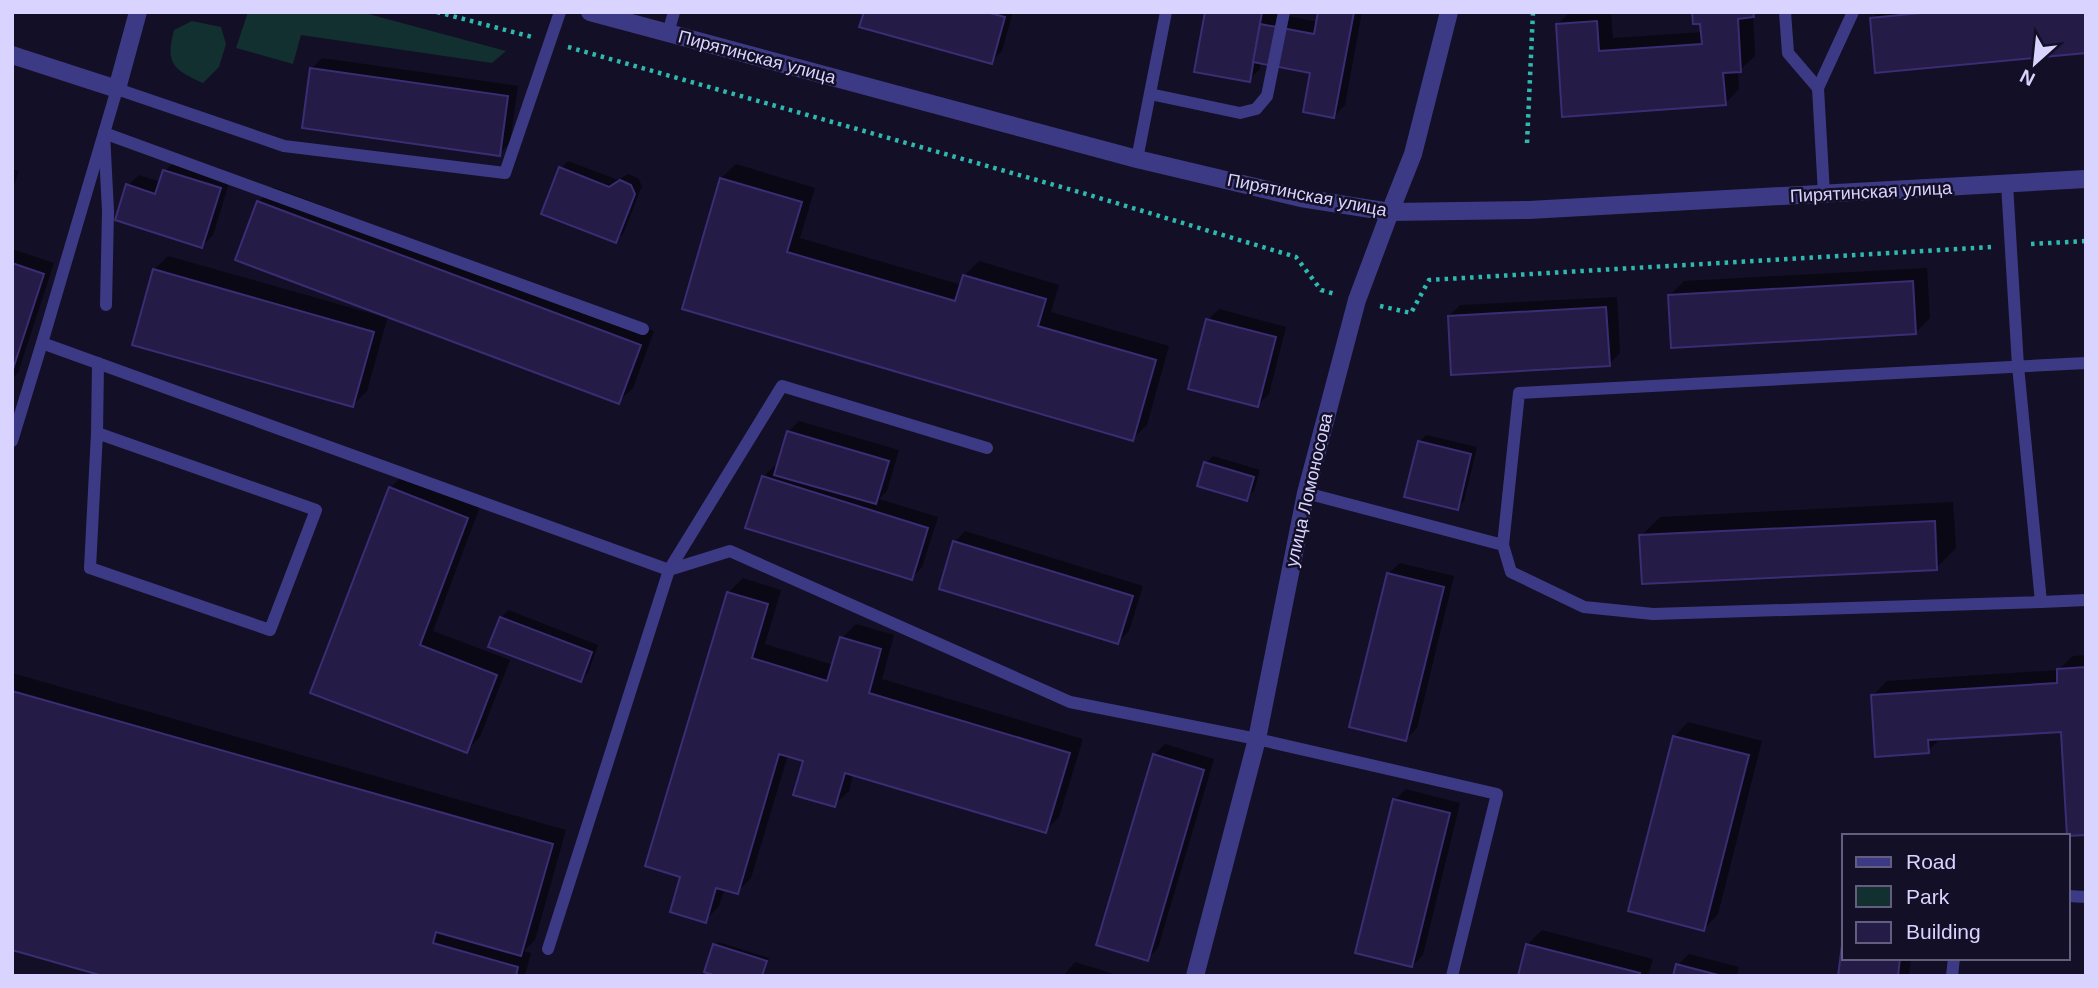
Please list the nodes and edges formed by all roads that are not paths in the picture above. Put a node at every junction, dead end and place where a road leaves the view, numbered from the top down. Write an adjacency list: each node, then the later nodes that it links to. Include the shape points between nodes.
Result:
1 (138, 12): 13 (street)
2 (560, 12): 13 (lane, via 505,173 284,146)
3 (590, 12): 10 (street, Пирятинская улица)
4 (674, 12): 10 (lane)
5 (1166, 12): 14 (lane)
6 (1284, 12): 14 (lane, via 1267,96 1256,108 1240,113)
7 (1449, 12): 20 (street, улица Ломоносова, via 1413,154)
8 (1784, 12): 12 (lane, via 1788,53)
9 (1853, 12): 12 (lane)
10 (668, 33): 16 (street, Пирятинская улица)
11 (12, 55): 13 (street)
12 (1818, 88): 19 (lane)
13 (117, 89): 15 (lane)
14 (1150, 94): 16 (lane)
15 (104, 132): 21 (lane); 22 (lane); 23 (lane)
16 (1137, 159): 20 (street, Пирятинская улица, via 1301,198)
17 (2086, 179): 18 (street, Пирятинская улица)
18 (2007, 184): 19 (street, Пирятинская улица); 26 (lane)
19 (1824, 194): 20 (street, Пирятинская улица, via 1530,210)
20 (1390, 212): 30 (street, улица Ломоносова, via 1357,300)
21 (106, 305)
22 (643, 329)
23 (42, 343): 24 (lane); 28 (lane)
24 (98, 363): 27 (lane); 32 (lane)
25 (2086, 363): 26 (lane)
26 (2018, 366): 31 (lane, via 1519,393); 34 (lane)
27 (97, 433): 27 (lane, via 316,510 271,631 90,568)
28 (12, 441)
29 (987, 448): 32 (lane, via 782,386)
30 (1306, 493): 31 (lane); 35 (street, улица Ломоносова)
31 (1503, 545): 34 (lane, via 1511,572 1584,607 1653,614)
32 (669, 570): 35 (lane, via 730,551 1070,702); 36 (lane)
33 (2086, 600): 34 (lane)
34 (2041, 602)
35 (1257, 738): 37 (street, улица Ломоносова); 38 (lane, via 1497,794)
36 (548, 949)
37 (1195, 976)
38 (1452, 976)

